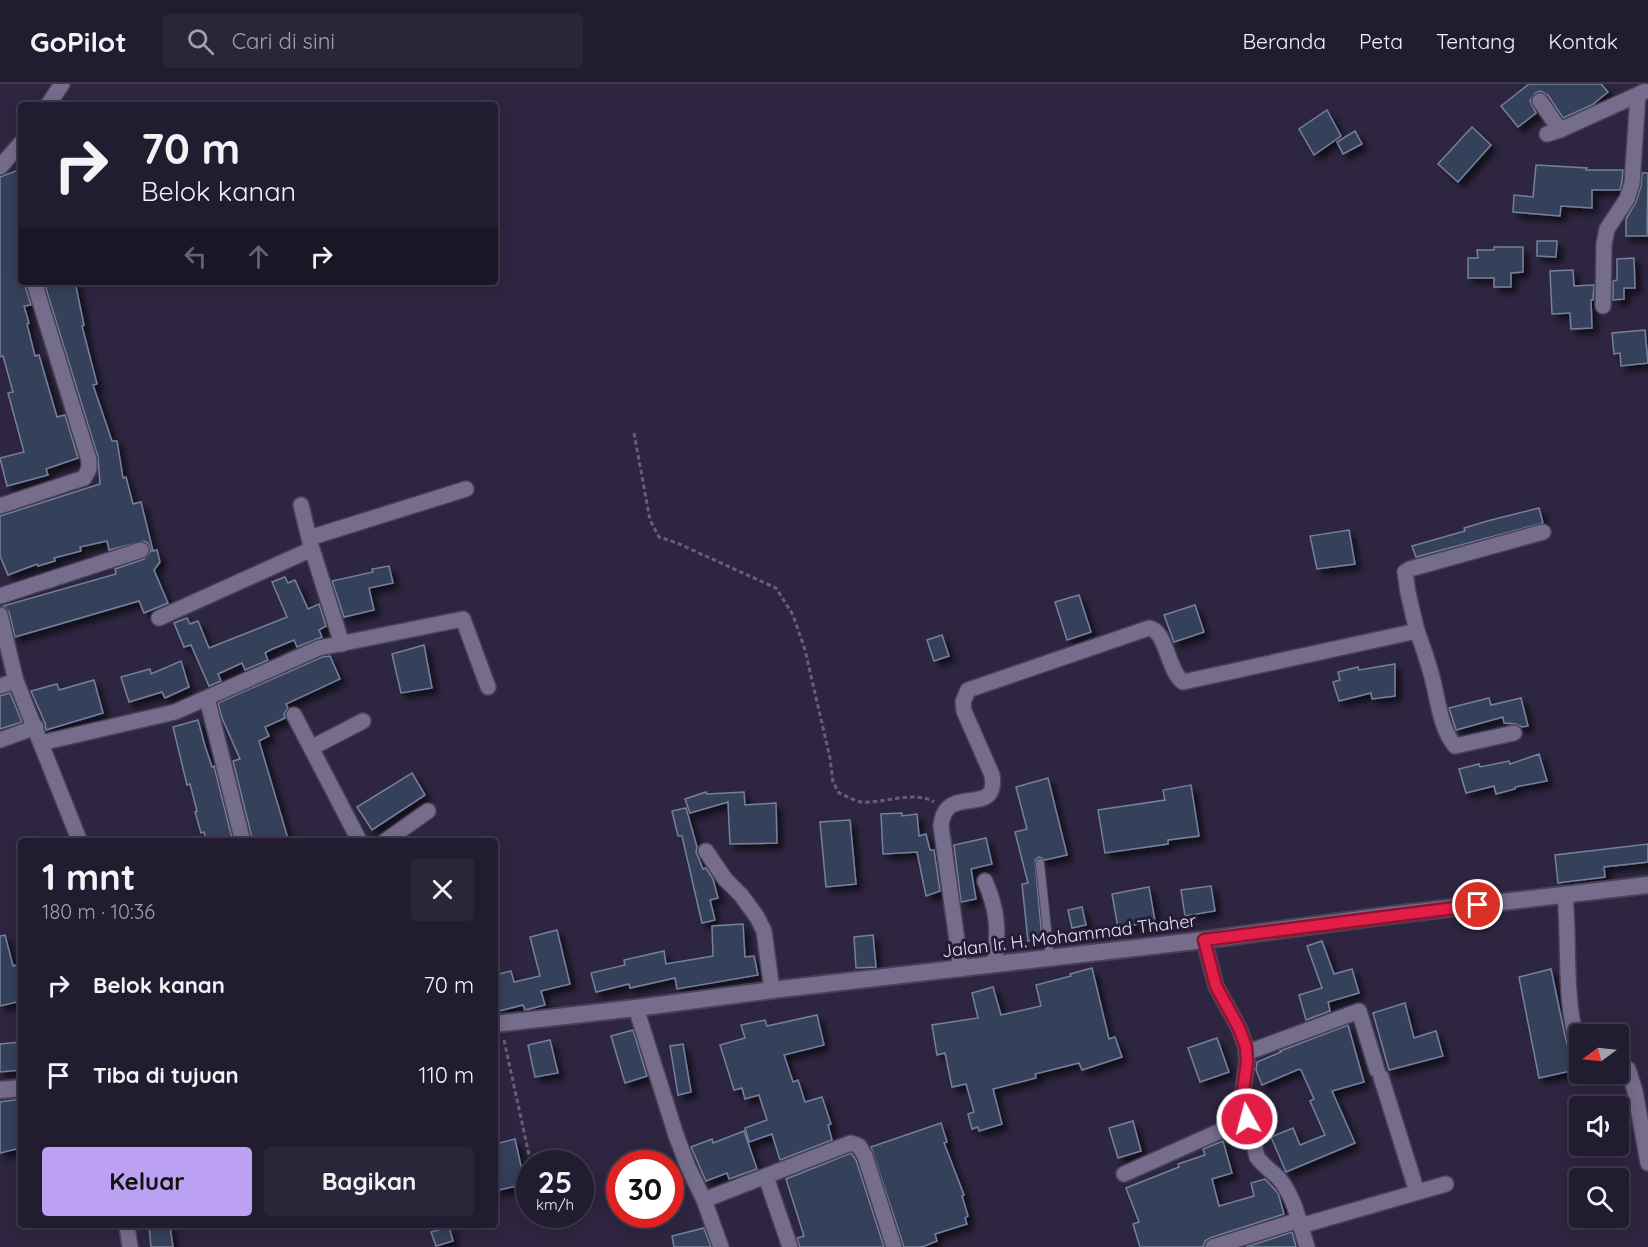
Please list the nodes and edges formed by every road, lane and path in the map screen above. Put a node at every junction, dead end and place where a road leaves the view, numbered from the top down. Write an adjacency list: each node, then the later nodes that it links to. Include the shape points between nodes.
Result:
1 (62, 84): 4 (street)
2 (1643, 93): 3 (street, via 1553,132); 8 (street, via 1632,183 1606,237)
3 (1540, 101)
4 (50, 102)
5 (18, 146): 6 (street)
6 (0, 167)
7 (35, 285): 12 (street, via 89,469 84,478)
8 (1603, 306)
9 (634, 434): 32 (path, via 650,520 659,537 776,588 793,615 805,650 833,782 839,793 862,802 928,798)
10 (466, 489): 14 (street)
11 (301, 505): 14 (street)
12 (0, 506)
13 (1543, 532): 19 (street, via 1406,572)
14 (311, 543): 18 (street); 20 (street)
15 (141, 550): 16 (street)
16 (0, 596)
17 (0, 615): 21 (street)
18 (159, 618)
19 (1417, 631): 28 (street, via 1442,717 1455,746); 32 (street, via 1183,682 1172,669 1159,633 1149,628 968,690 964,711 994,785 986,797 952,804)
20 (342, 644): 23 (street, via 463,619); 24 (street, via 319,648)
21 (16, 681): 22 (street); 27 (street)
22 (0, 686)
23 (488, 687)
24 (207, 698): 30 (street, via 175,712); 35 (street)
25 (294, 715): 31 (street)
26 (363, 721): 31 (street)
27 (36, 727): 29 (street); 30 (street)
28 (1514, 733)
29 (0, 740)
30 (41, 743): 34 (street)
31 (311, 748): 36 (street)
32 (946, 809): 46 (street, via 941,826)
33 (428, 811): 37 (street)
34 (78, 838)
35 (242, 838)
36 (358, 838)
37 (390, 838)
38 (706, 851): 47 (street, via 764,931)
39 (1040, 863): 44 (lane)
40 (985, 881): 45 (street, via 997,917)
41 (1648, 885): 42 (main road, Jalan Ir. H. Mohammad Thaher)
42 (1565, 895): 43 (main road, Jalan Ir. H. Mohammad Thaher); 50 (street)
43 (1204, 940): 44 (main road, Jalan Ir. H. Mohammad Thaher); 52 (street, via 1216,986 1239,1028)
44 (1050, 958): 45 (main road, Jalan Ir. H. Mohammad Thaher)
45 (994, 964): 46 (main road, Jalan Ir. H. Mohammad Thaher)
46 (961, 969): 47 (main road, Jalan Ir. H. Mohammad Thaher)
47 (772, 990): 48 (main road, Jalan Ir. H. Mohammad Thaher)
48 (636, 1008): 49 (main road, Jalan Ir. H. Mohammad Thaher); 63 (street, via 676,1135)
49 (498, 1024)
50 (1572, 1024)
51 (498, 1028): 57 (path)
52 (1246, 1053): 56 (street, via 1242,1098); 62 (street, via 1359,1011)
53 (1629, 1072): 58 (street)
54 (18, 1088): 55 (main road)
55 (0, 1090)
56 (1247, 1119): 59 (street); 64 (street, via 1257,1157 1288,1191)
57 (528, 1150)
58 (1648, 1163)
59 (1124, 1174)
60 (766, 1177): 63 (street); 68 (street); 69 (street, via 835,1148 851,1143 859,1146)
61 (1446, 1184): 62 (street)
62 (1417, 1192): 64 (street)
63 (704, 1200): 67 (street)
64 (1299, 1223): 70 (street); 71 (street)
65 (127, 1228): 66 (street)
66 (130, 1247)
67 (721, 1247)
68 (790, 1247)
69 (894, 1247)
70 (1213, 1247)
71 (1307, 1247)

